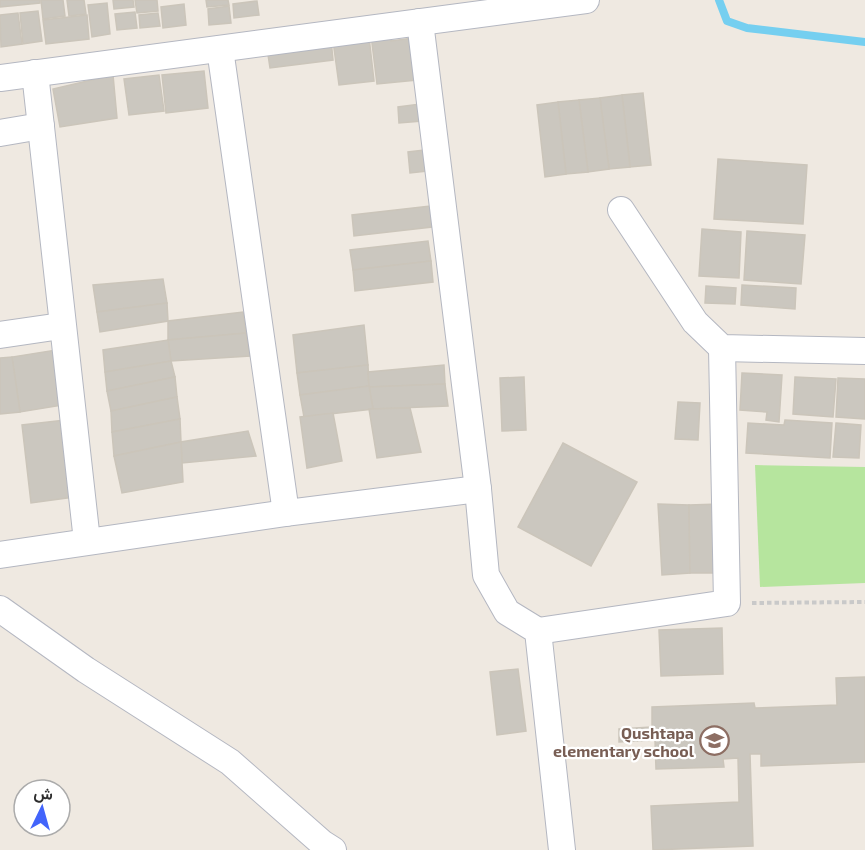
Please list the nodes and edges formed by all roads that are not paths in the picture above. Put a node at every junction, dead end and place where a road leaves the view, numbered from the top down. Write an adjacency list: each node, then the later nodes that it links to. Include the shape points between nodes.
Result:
1 (586, 0): 2 (street)
2 (536, 3): 3 (street)
3 (420, 22): 4 (street); 14 (street)
4 (220, 49): 5 (street); 15 (street)
5 (35, 73): 6 (street); 7 (street)
6 (0, 78)
7 (41, 126): 8 (street); 10 (street)
8 (0, 133)
9 (621, 210): 12 (street, via 695,322)
10 (61, 326): 11 (street); 16 (street)
11 (0, 335)
12 (722, 348): 13 (street); 19 (street, via 727,603)
13 (865, 351)
14 (478, 489): 15 (street); 19 (street, via 486,575 507,612)
15 (286, 513): 16 (street)
16 (87, 541): 17 (street)
17 (0, 555)
18 (0, 609): 20 (street, via 86,670 230,762)
19 (538, 631): 21 (street)
20 (333, 850)
21 (562, 850)

